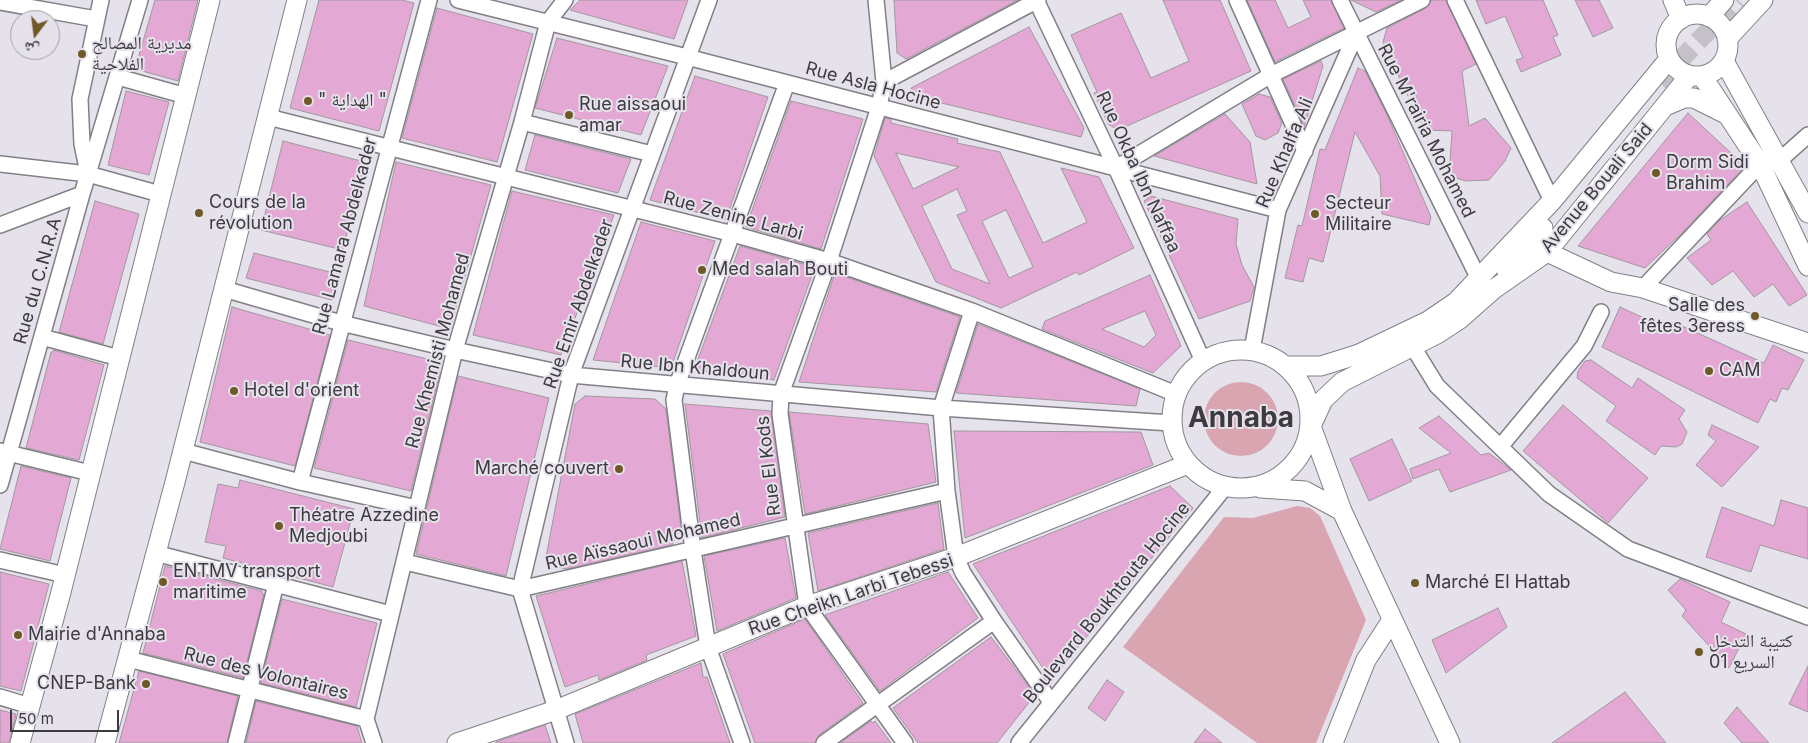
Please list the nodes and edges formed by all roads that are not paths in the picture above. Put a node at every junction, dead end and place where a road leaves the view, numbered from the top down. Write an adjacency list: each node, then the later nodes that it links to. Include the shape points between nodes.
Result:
1 (101, 0): 20 (street)
2 (140, 0): 30 (street, Rue du C.N.R.A)
3 (210, 0): 33 (main road)
4 (297, 0): 37 (main road)
5 (429, 0): 40 (street, Rue Lamara Abdelkader)
6 (458, 0): 22 (street, Rue Asla Hocine)
7 (565, 0): 22 (street, Rue Khemisti Mohamed)
8 (709, 0): 25 (street, Rue Emir Abdelkader)
9 (876, 0): 31 (street, Rue El Kods)
10 (1037, 0): 31 (street); 47 (street, Rue Okba Ibn Naffaa)
11 (1237, 0): 28 (street)
12 (1340, 0): 23 (street, Rue M'rairia Mohamed)
13 (1422, 0): 23 (street)
14 (1455, 0): 52 (street)
15 (1673, 0): 21 (main road)
16 (1724, 0): 19 (main road)
17 (1763, 0): 24 (main road)
18 (0, 2): 20 (street)
19 (1703, 11): 21 (main road); 24 (main road, via 1721,26)
20 (96, 19): 48 (street, via 80,99 82,144)
21 (1681, 19): 26 (main road, via 1667,36)
22 (548, 22): 25 (street, Rue Asla Hocine); 38 (street, Rue Khemisti Mohamed)
23 (1356, 34): 28 (street); 41 (street, Rue Khalfa Ali); 61 (street, Rue M'rairia Mohamed)
24 (1727, 39): 27 (main road)
25 (687, 57): 32 (street, Rue Asla Hocine); 43 (street, Rue Emir Abdelkader)
26 (1669, 59): 29 (main road, via 1681,72); 52 (main road, Avenue Bouali Said)
27 (1724, 61): 29 (main road, via 1711,74); 44 (main road)
28 (1271, 75): 41 (street); 47 (street)
29 (1695, 76): 35 (main road, Avenue Bouali Said); 36 (main road)
30 (118, 77): 33 (street); 48 (street, Rue du C.N.R.A)
31 (884, 82): 34 (street, Rue El Kods)
32 (787, 83): 34 (street, Rue Asla Hocine); 57 (street)
33 (186, 96): 51 (main road)
34 (879, 107): 47 (street, Rue Asla Hocine); 59 (street, Rue El Kods)
35 (1664, 107): 36 (main road, via 1684,98 1694,98); 58 (main road, Avenue Bouali Said)
36 (1726, 114): 46 (main road)
37 (268, 117): 40 (street, Rue Zenine Larbi); 63 (main road)
38 (522, 122): 43 (street); 49 (street, Rue Khemisti Mohamed)
39 (1808, 135): 44 (street)
40 (388, 148): 49 (street, Rue Zenine Larbi); 66 (street, Rue Lamara Abdelkader)
41 (1305, 151): 54 (street, Rue Khalfa Ali)
42 (1600, 152): 52 (main road, Avenue Bouali Said)
43 (652, 154): 53 (street, Rue Emir Abdelkader)
44 (1780, 160): 55 (main road)
45 (0, 164): 48 (street)
46 (1760, 164): 60 (main road); 62 (street)
47 (1116, 168): 54 (street, Rue Asla Hocine); 73 (street, Rue Okba Ibn Naffaa)
48 (88, 174): 50 (street, Rue du C.N.R.A); 51 (street)
49 (505, 178): 53 (street, Rue Zenine Larbi); 70 (street, Rue Khemisti Mohamed)
50 (82, 194): 56 (street); 67 (street, Rue du C.N.R.A)
51 (160, 194): 72 (main road)
52 (1553, 207): 61 (main road, Avenue Bouali Said)
53 (632, 209): 57 (street, Rue Zenine Larbi); 75 (street, Rue Emir Abdelkader)
54 (1278, 210): 71 (street, Rue Khalfa Ali)
55 (1808, 213)
56 (0, 224)
57 (733, 234): 59 (street, Rue Zenine Larbi); 76 (street)
58 (1547, 252): 61 (main road, Avenue Bouali Said); 62 (main road, via 1611,282)
59 (830, 261): 64 (street, Rue Zenine Larbi); 77 (street, Rue El Kods)
60 (1808, 266)
61 (1486, 284): 69 (main road, Avenue Bouali Said, via 1460,319); 74 (main road, Avenue Bouali Said, via 1428,321 1380,346 1321,366)
62 (1643, 288): 68 (main road)
63 (224, 290): 66 (street, Rue Ibn Khaldoun); 83 (main road)
64 (972, 311): 78 (street, Rue Zenine Larbi); 79 (street)
65 (1601, 312): 82 (street, via 1584,346)
66 (341, 323): 70 (street, Rue Ibn Khaldoun); 87 (street, Rue Lamara Abdelkader)
67 (42, 337): 72 (street); 84 (street, Rue du C.N.R.A)
68 (1802, 340)
69 (1413, 347): 81 (main road, Avenue Bouali Said, via 1342,382 1323,400); 82 (street, via 1437,386)
70 (455, 350): 75 (street, Rue Ibn Khaldoun); 92 (street, Rue Khemisti Mohamed)
71 (1252, 350): 73 (main road, via 1218,353); 74 (main road)
72 (119, 358): 86 (main road)
73 (1203, 361): 78 (main road, via 1187,375)
74 (1287, 366): 81 (main road, via 1301,384 1309,404)
75 (571, 375): 76 (street, Rue Ibn Khaldoun); 102 (street, Rue Emir Abdelkader)
76 (677, 385): 77 (street, Rue Ibn Khaldoun); 95 (street, via 674,400)
77 (782, 394): 79 (street, Rue Ibn Khaldoun); 94 (street, Rue El Kods, via 780,414)
78 (1176, 394): 80 (main road)
79 (941, 408): 80 (street, Rue Ibn Khaldoun); 91 (street)
80 (1171, 423): 85 (main road, via 1174,438)
81 (1311, 426): 90 (main road, via 1305,448 1293,466 1275,480); 93 (main road)
82 (1500, 447): 105 (street, via 1549,494 1628,549)
83 (183, 451): 87 (street); 96 (main road)
84 (4, 452): 86 (street); 88 (street, Rue du C.N.R.A)
85 (1188, 464): 89 (main road, via 1198,474); 97 (main road, Rue Cheikh Larbi Tebessi)
86 (90, 473): 100 (main road)
87 (300, 482): 92 (street)
88 (0, 485)
89 (1225, 487): 90 (main road); 112 (street, Boulevard Boukhtouta Hocine)
90 (1254, 488): 93 (main road, via 1305,491)
91 (947, 491): 94 (street, Rue Aïssaoui Mohamed); 97 (street)
92 (417, 508): 99 (street, Rue Khemisti Mohamed)
93 (1342, 511): 106 (main road)
94 (795, 527): 95 (street, Rue Aïssaoui Mohamed); 103 (street, Rue El Kods)
95 (692, 550): 102 (street, Rue Aïssaoui Mohamed); 108 (street)
96 (155, 553): 101 (street); 109 (main road)
97 (956, 557): 103 (main road, Rue Cheikh Larbi Tebessi); 107 (street)
98 (0, 560): 100 (street)
99 (405, 562): 102 (street, Rue Aïssaoui Mohamed); 104 (street, Rue Khemisti Mohamed)
100 (65, 575): 114 (main road)
101 (276, 584): 104 (street); 110 (street)
102 (520, 589): 115 (street, Rue Emir Abdelkader)
103 (807, 606): 108 (main road, Rue Cheikh Larbi Tebessi); 113 (street, Rue El Kods)
104 (392, 614): 116 (street, Rue Khemisti Mohamed)
105 (1808, 617)
106 (1392, 620): 127 (main road, via 1366,660); 128 (main road)
107 (994, 621): 112 (street); 113 (street)
108 (708, 647): 115 (main road, Rue Cheikh Larbi Tebessi); 123 (street)
109 (128, 659): 110 (street, Rue des Volontaires); 118 (main road)
110 (248, 689): 116 (street, Rue des Volontaires); 119 (street)
111 (0, 698): 114 (street)
112 (1051, 702): 126 (street, Boulevard Boukhtouta Hocine)
113 (878, 705): 124 (street); 125 (street, Rue El Kods)
114 (30, 706): 117 (main road)
115 (556, 710): 121 (main road, Rue Cheikh Larbi Tebessi); 122 (street, Rue Emir Abdelkader)
116 (366, 718): 120 (street)
117 (20, 743)
118 (104, 743)
119 (236, 743)
120 (374, 743)
121 (457, 743)
122 (566, 743)
123 (742, 743)
124 (824, 743)
125 (905, 743)
126 (1019, 743)
127 (1333, 743)
128 (1450, 743)

